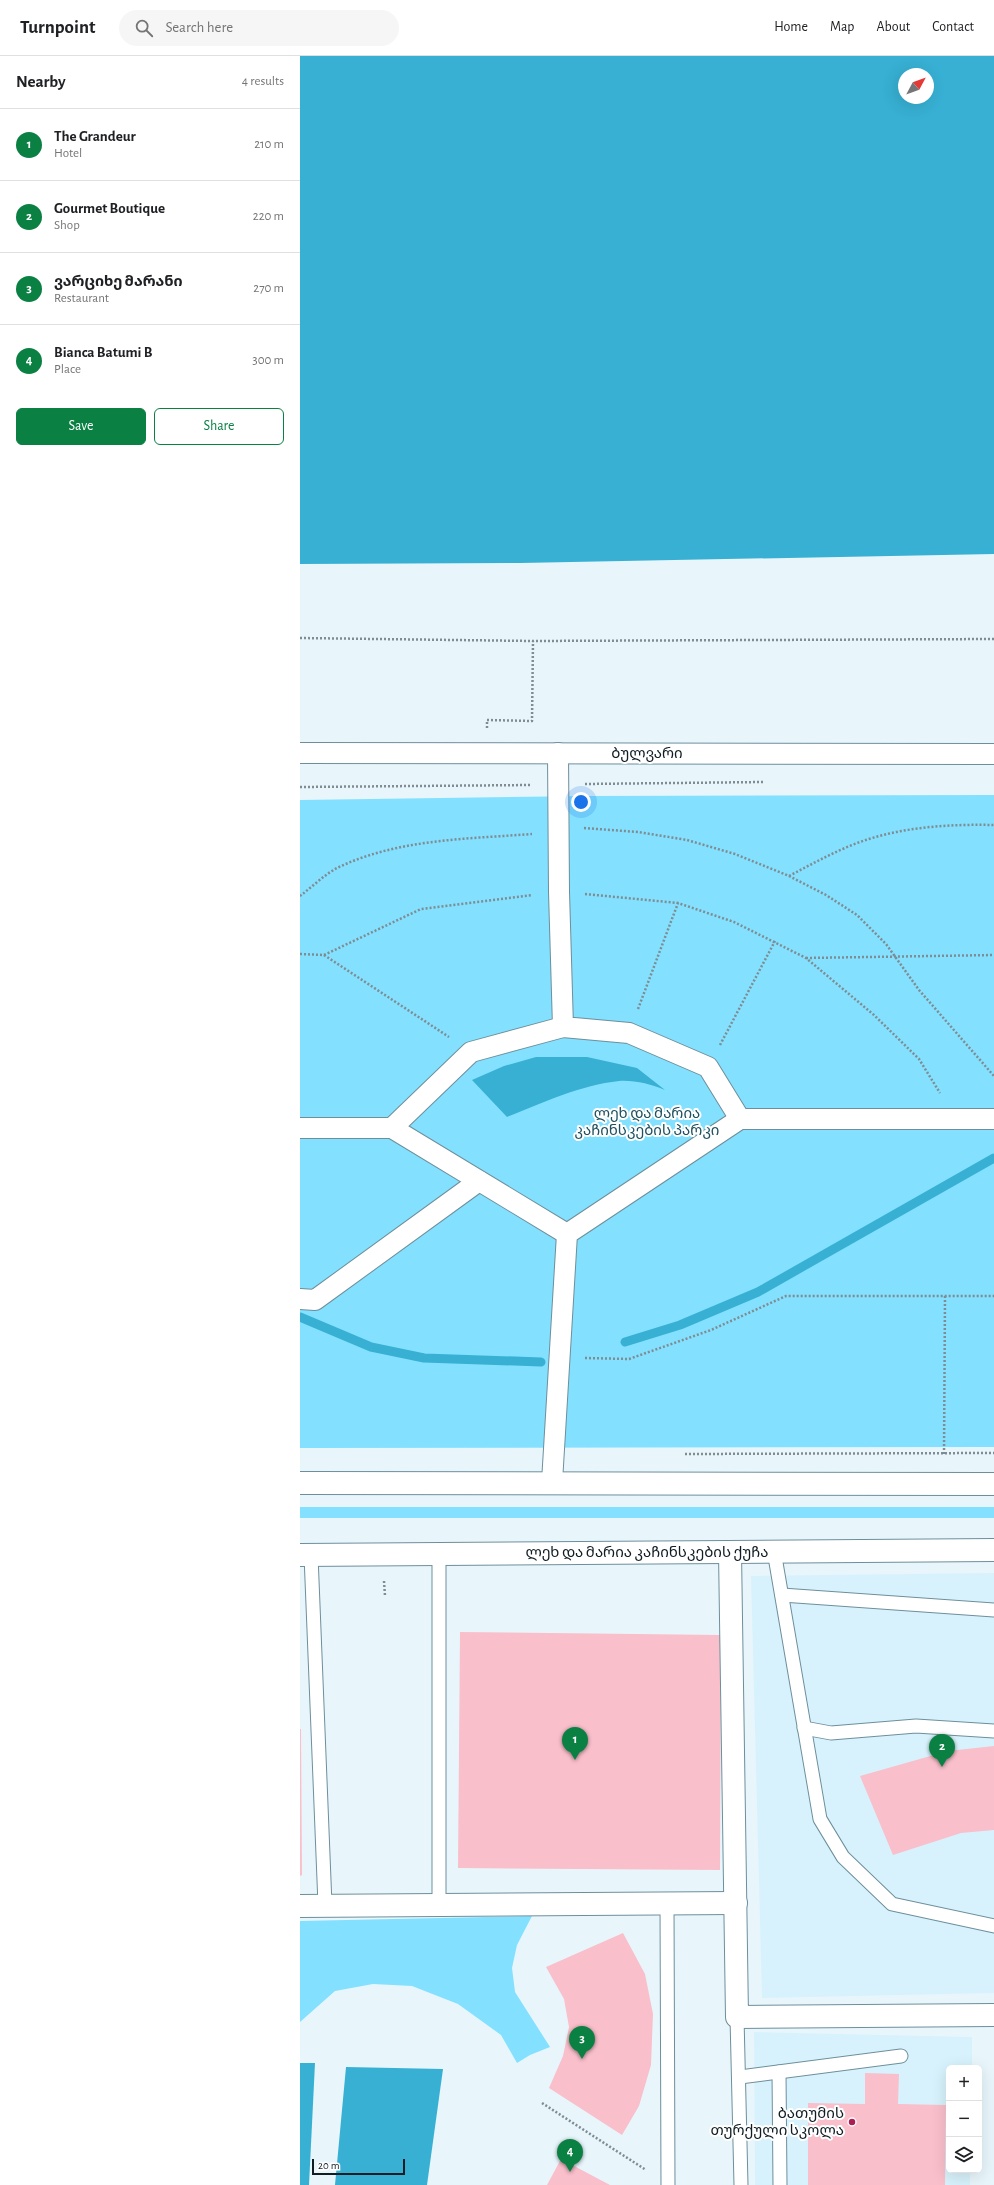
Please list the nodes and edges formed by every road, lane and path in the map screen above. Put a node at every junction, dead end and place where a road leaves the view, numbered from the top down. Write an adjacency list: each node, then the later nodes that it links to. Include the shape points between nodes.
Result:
1 (300, 638): 3 (path)
2 (994, 639): 3 (path)
3 (533, 641): 4 (path, via 532,721)
4 (487, 720)
5 (300, 753): 6 (street, ბულვარი)
6 (558, 753): 7 (street, ბულვარი); 9 (street)
7 (994, 754)
8 (772, 782): 9 (path)
9 (558, 784): 10 (path); 12 (street)
10 (300, 787)
11 (994, 826): 13 (path, via 955,824 884,835 854,844)
12 (558, 832): 13 (path, via 583,828 638,832 687,840 735,854); 14 (street); 15 (path, via 448,840 369,854 335,869)
13 (789, 876): 20 (path, via 857,915)
14 (559, 892): 16 (path); 19 (path, via 421,909); 23 (street)
15 (300, 896)
16 (678, 903): 17 (path, via 734,922); 24 (path)
17 (775, 941): 22 (path); 26 (path)
18 (300, 954): 19 (path)
19 (324, 955): 25 (path)
20 (894, 955): 21 (path); 22 (path); 27 (path, via 919,990)
21 (994, 955)
22 (806, 958): 29 (path, via 874,1015 919,1059)
23 (563, 1027): 24 (street); 25 (street)
24 (629, 1033): 26 (street)
25 (472, 1052): 32 (street)
26 (708, 1067): 28 (street)
27 (994, 1076)
28 (740, 1119): 29 (street); 34 (street)
29 (955, 1120): 30 (street)
30 (994, 1120)
31 (300, 1128): 32 (street)
32 (392, 1128): 33 (street)
33 (479, 1181): 34 (street); 37 (street, via 315,1300)
34 (567, 1234): 38 (street)
35 (945, 1296): 36 (path); 38 (path, via 786,1296 711,1330 629,1360); 39 (path)
36 (994, 1296)
37 (300, 1300)
38 (559, 1357): 40 (street)
39 (944, 1453)
40 (552, 1482): 41 (main road); 42 (main road)
41 (300, 1483)
42 (994, 1484)
43 (994, 1550): 44 (main road, ლეხ და მარია კაჩინსკების ქუჩა)
44 (774, 1551): 45 (main road, ლეხ და მარია კაჩინსკების ქუჩა); 48 (lane)
45 (730, 1552): 46 (main road, ლეხ და მარია კაჩინსკების ქუჩა); 53 (main road)
46 (439, 1554): 47 (main road, ლეხ და მარია კაჩინსკების ქუჩა); 54 (lane)
47 (306, 1555): 55 (lane)
48 (782, 1595): 49 (lane); 50 (lane)
49 (994, 1610)
50 (804, 1728): 51 (lane, via 831,1733 916,1726); 57 (lane, via 820,1819 843,1857 892,1904)
51 (994, 1731)
52 (667, 1903): 53 (main road); 54 (main road); 64 (lane)
53 (736, 1903): 59 (main road)
54 (439, 1904): 55 (main road)
55 (326, 1905): 56 (main road)
56 (300, 1906)
57 (994, 1926)
58 (994, 2015): 59 (main road)
59 (737, 2017): 62 (lane)
60 (901, 2056): 61 (lane)
61 (779, 2072): 62 (lane); 66 (lane)
62 (740, 2077): 65 (lane)
63 (542, 2103): 64 (path)
64 (668, 2185)
65 (741, 2185)
66 (780, 2185)

